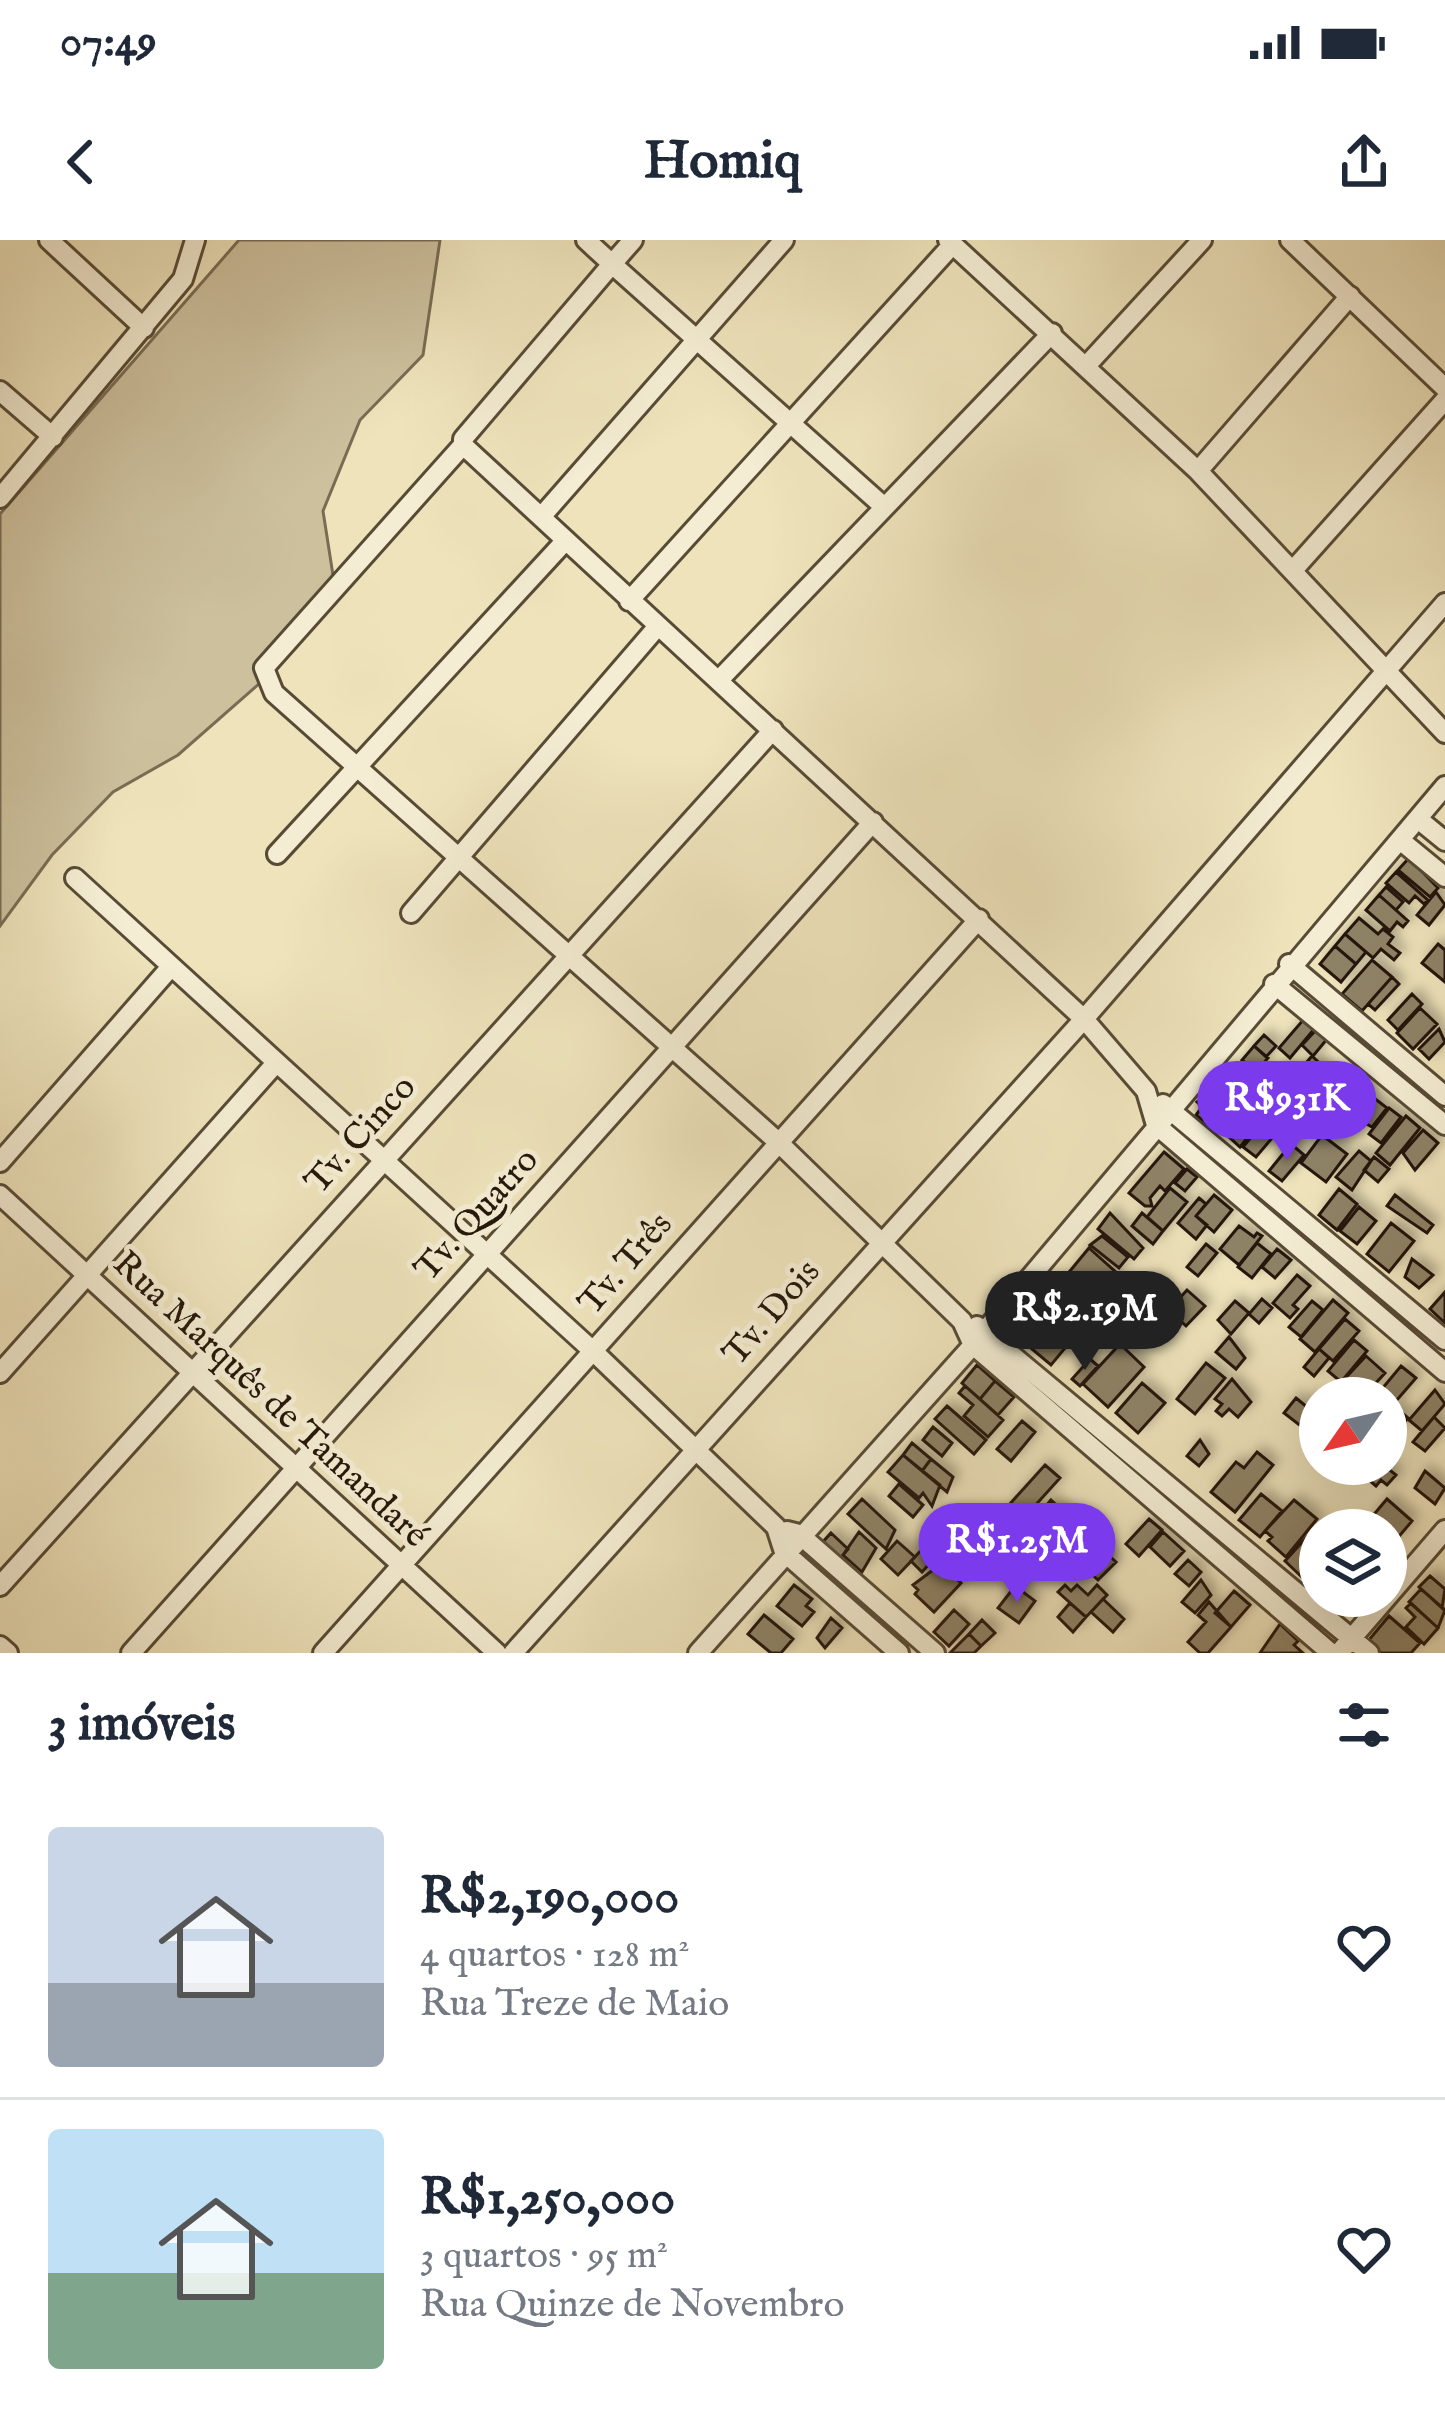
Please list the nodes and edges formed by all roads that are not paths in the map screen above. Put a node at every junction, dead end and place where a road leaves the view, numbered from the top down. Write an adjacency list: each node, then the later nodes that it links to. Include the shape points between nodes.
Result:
1 (49, 240): 12 (street)
2 (195, 240): 12 (street, via 183,279)
3 (586, 240): 10 (street)
4 (633, 240): 10 (street)
5 (784, 240): 14 (street)
6 (981, 240): 9 (street)
7 (1202, 240): 15 (street)
8 (1290, 240): 11 (street)
9 (956, 247): 13 (street); 19 (street)
10 (612, 264): 14 (street); 21 (street, via 467,428)
11 (1350, 296): 16 (street); 22 (street)
12 (144, 328): 20 (street)
13 (1052, 333): 15 (street); 24 (street)
14 (697, 344): 19 (street); 25 (street)
15 (1087, 365): 22 (street)
16 (1445, 388)
17 (0, 391): 20 (street)
18 (1445, 400): 27 (street)
19 (787, 425): 24 (street); 28 (street)
20 (52, 437): 23 (street)
21 (463, 445): 25 (street); 35 (street, via 264,668 274,694)
22 (1198, 471): 27 (street)
23 (0, 499)
24 (883, 506): 32 (street)
25 (541, 517): 26 (street)
26 (566, 540): 28 (street); 35 (street)
27 (1295, 568): 31 (street)
28 (629, 601): 30 (street)
29 (1445, 603): 31 (street, Tv. Dois)
30 (658, 626): 32 (street); 42 (street)
31 (1388, 671): 34 (street); 51 (street, Tv. Dois)
32 (719, 680): 33 (street)
33 (773, 730): 38 (street); 47 (street, Tv. Cinco)
34 (1445, 733)
35 (356, 766): 41 (street); 42 (street)
36 (1445, 786): 37 (street)
37 (1418, 819): 39 (street); 40 (street)
38 (873, 822): 46 (street); 52 (street, Tv. Quatro)
39 (1400, 840): 43 (street); 48 (street)
40 (1445, 842)
41 (277, 854)
42 (461, 858): 45 (street); 47 (street)
43 (1445, 877)
44 (74, 878): 49 (street)
45 (411, 913)
46 (979, 919): 51 (street); 58 (street, Tv. Três)
47 (570, 955): 52 (street); 59 (street, Tv. Cinco)
48 (1289, 964): 50 (street); 54 (street)
49 (169, 969): 53 (street); 60 (street)
50 (1274, 984): 55 (street); 57 (street)
51 (1084, 1019): 55 (street); 62 (street, Tv. Dois)
52 (672, 1049): 58 (street); 63 (street, Tv. Quatro)
53 (276, 1063): 59 (street); 64 (street)
54 (1445, 1096)
55 (1162, 1103): 56 (street); 66 (street)
56 (1156, 1125): 65 (street); 69 (street)
57 (1445, 1125)
58 (777, 1141): 62 (street); 67 (street, Tv. Três)
59 (383, 1160): 63 (street); 68 (street, Tv. Cinco)
60 (0, 1162)
61 (0, 1195): 64 (street, Rua Marquês de Tamandaré)
62 (879, 1241): 65 (street); 71 (street, Tv. Dois)
63 (486, 1253): 67 (street); 72 (street, Tv. Quatro)
64 (87, 1276): 68 (street, Rua Marquês de Tamandaré); 70 (street)
65 (980, 1337): 75 (street); 80 (street)
66 (1445, 1340)
67 (593, 1352): 71 (street); 77 (street, Tv. Três)
68 (191, 1371): 72 (street, Rua Marquês de Tamandaré); 78 (street, Tv. Cinco)
69 (1445, 1372)
70 (0, 1373)
71 (696, 1448): 73 (street); 85 (street, Tv. Dois)
72 (294, 1469): 77 (street, Rua Marquês de Tamandaré); 82 (street, Tv. Quatro)
73 (776, 1527): 75 (street); 76 (street)
74 (1445, 1530): 80 (street)
75 (799, 1534): 76 (street); 88 (street)
76 (784, 1552): 86 (street); 87 (street)
77 (401, 1566): 83 (street, Tv. Três); 84 (street, Rua Marquês de Tamandaré)
78 (0, 1586)
79 (0, 1646): 81 (street)
80 (1340, 1648): 89 (street)
81 (8, 1653)
82 (131, 1653)
83 (323, 1653)
84 (496, 1653)
85 (513, 1653)
86 (698, 1653)
87 (898, 1653)
88 (935, 1653)
89 (1369, 1653)

